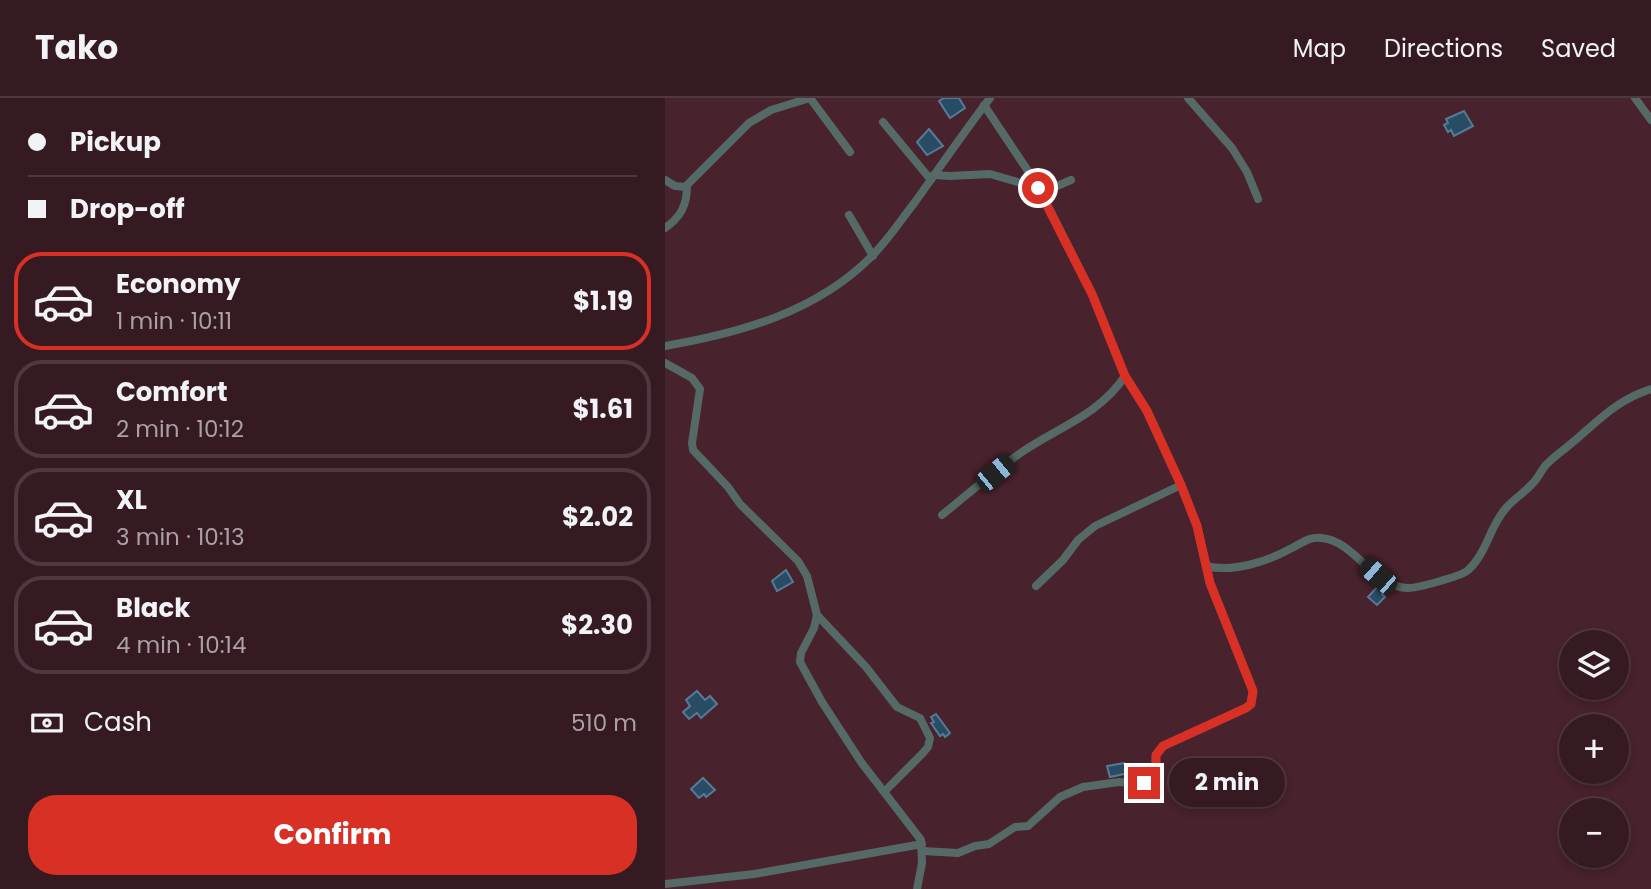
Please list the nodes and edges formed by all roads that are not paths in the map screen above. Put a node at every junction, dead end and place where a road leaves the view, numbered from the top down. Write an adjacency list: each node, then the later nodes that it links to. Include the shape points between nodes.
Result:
1 (1635, 98): 4 (street)
2 (987, 100): 7 (street); 11 (street)
3 (1191, 100): 12 (street, via 1233,148)
4 (1651, 120)
5 (883, 122): 7 (street)
6 (850, 152): 10 (street, via 810,98 771,110 749,123)
7 (932, 177): 11 (street, via 990,174); 15 (street)
8 (665, 180): 10 (street)
9 (1071, 180): 11 (street)
10 (687, 186): 14 (street, via 682,213)
11 (1039, 191): 18 (street, via 1092,294)
12 (1258, 199)
13 (849, 215): 15 (street)
14 (665, 228)
15 (873, 256): 16 (street, via 795,311)
16 (665, 346)
17 (665, 363): 24 (street, via 700,388 693,450 798,561 807,576)
18 (1125, 376): 20 (street, via 1147,411); 21 (street, via 1086,415 1025,450)
19 (1651, 389): 22 (street, via 1619,402 1549,462 1505,509 1481,556 1456,578 1412,588 1397,586 1321,537 1244,566)
20 (1181, 485): 22 (street); 23 (street, via 1095,526)
21 (942, 515)
22 (1206, 566): 26 (street, via 1250,679 1251,704 1163,746 1156,755 1156,771 1144,783 1083,787 1061,797 1028,826 1016,827 989,844 958,853)
23 (1036, 586)
24 (817, 615): 25 (street, via 800,662 846,739); 25 (street, via 897,707 920,718 930,738 922,754)
25 (885, 790): 26 (street)
26 (922, 848): 27 (street); 28 (street, via 922,867)
27 (665, 884)
28 (914, 887)

